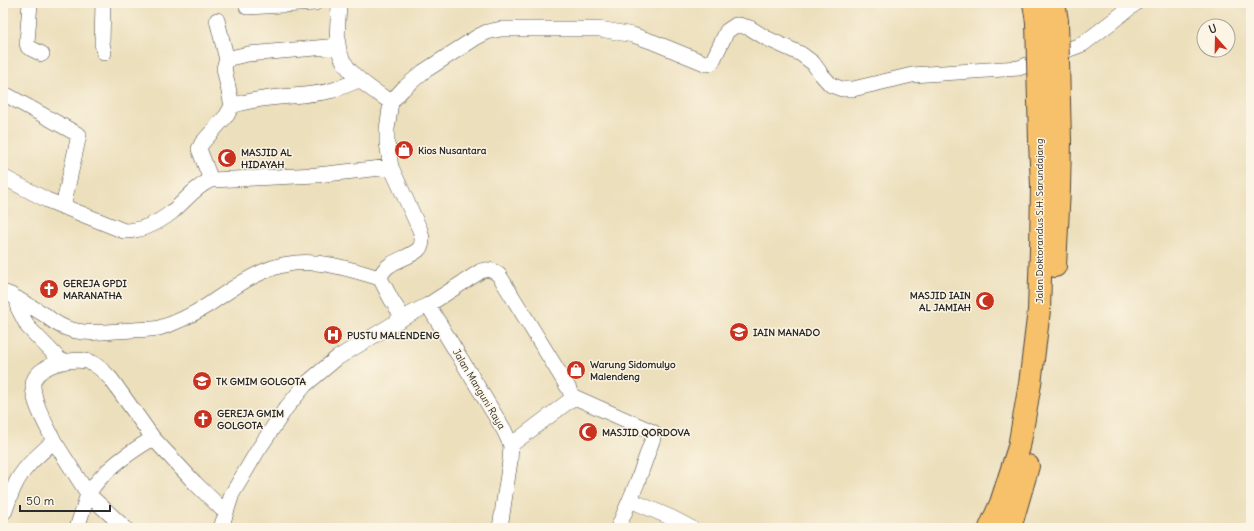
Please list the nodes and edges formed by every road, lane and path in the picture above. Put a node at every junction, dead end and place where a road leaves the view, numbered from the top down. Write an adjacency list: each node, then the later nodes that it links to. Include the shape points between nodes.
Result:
1 (30, 3): 11 (street, via 27,43 28,47)
2 (103, 3): 10 (street)
3 (315, 3): 6 (street)
4 (339, 3): 9 (street)
5 (1136, 3): 15 (street, via 1083,44 1019,68 912,75 854,89 842,89 831,85 814,63 801,54 739,25 726,32 713,60 707,64 621,32 600,29 501,29 477,37 430,68)
6 (247, 8)
7 (1045, 12): 17 (highway, Jalan Doktorandus S.H. Sarundajang, bridge)
8 (217, 20): 12 (street)
9 (338, 46): 12 (street, via 248,54); 13 (street, via 342,57)
10 (104, 53)
11 (42, 54)
12 (227, 60): 16 (street, via 224,68)
13 (359, 80): 15 (street); 16 (street, via 330,91)
14 (3, 93): 21 (street, via 79,135)
15 (391, 102): 18 (street, via 387,143)
16 (232, 106): 20 (street, via 198,149)
17 (1050, 142): 42 (highway, Jalan Doktorandus S.H. Sarundajang, via 1042,202 1039,294 1030,384 1019,447); 43 (highway, Jalan Doktorandus S.H. Sarundajang, via 1060,189 1054,310 1043,393)
18 (391, 167): 20 (street, via 317,175); 22 (street, via 420,230 422,240 415,253 389,265)
19 (3, 177): 21 (street)
20 (211, 180): 21 (street, via 204,183 172,212 136,231 124,231)
21 (63, 207)
22 (380, 278): 24 (street, via 329,265 298,262 263,272 187,318 170,324 157,328 97,332 66,328); 26 (street)
23 (3, 292): 24 (street)
24 (18, 299): 27 (street, via 18,308 28,327)
25 (428, 305): 26 (street); 28 (street, via 481,271 488,269 495,272); 31 (street, Jalan Manguni Raya)
26 (403, 318): 34 (street, via 337,358 306,384 286,408 258,450 232,494)
27 (62, 362): 29 (street, via 92,362 111,379); 30 (street, via 36,375 33,386 39,408)
28 (577, 398): 31 (street); 33 (street, via 653,432)
29 (153, 438): 32 (street, via 117,463 95,483); 34 (street)
30 (54, 441): 32 (street); 35 (street, via 24,470 15,484)
31 (511, 445): 39 (street)
32 (88, 494): 36 (street); 37 (street)
33 (630, 500): 40 (street); 41 (street)
34 (225, 512): 38 (street)
35 (4, 515)
36 (77, 528)
37 (125, 528)
38 (221, 528)
39 (500, 528)
40 (618, 528)
41 (691, 528)
42 (990, 528)
43 (1010, 528)

